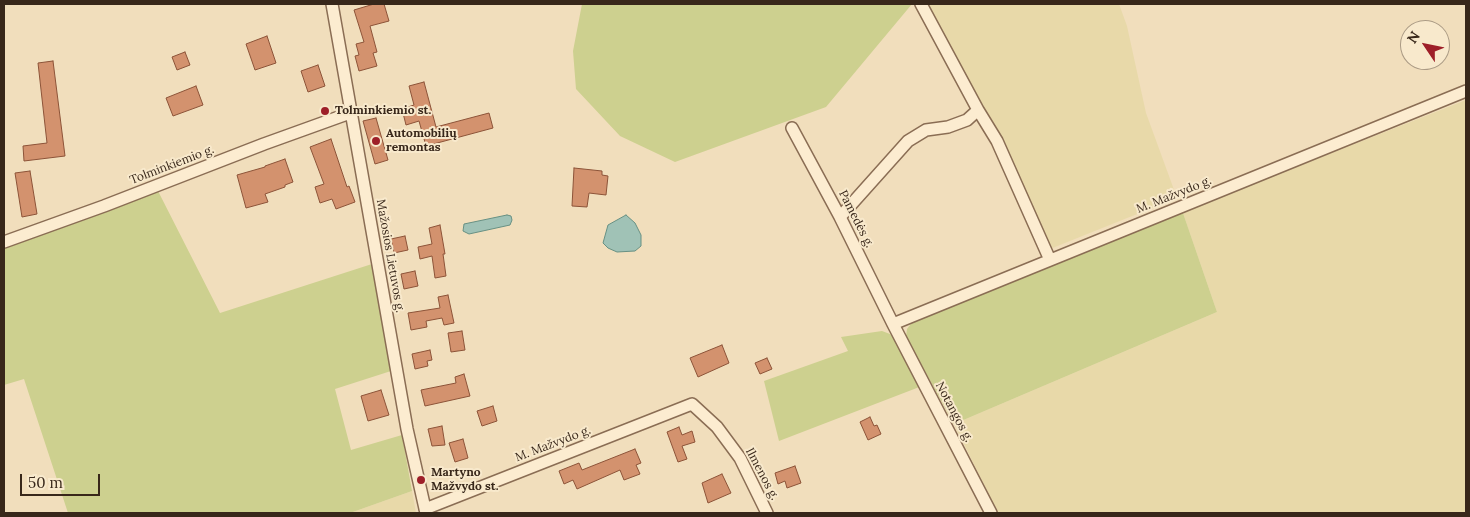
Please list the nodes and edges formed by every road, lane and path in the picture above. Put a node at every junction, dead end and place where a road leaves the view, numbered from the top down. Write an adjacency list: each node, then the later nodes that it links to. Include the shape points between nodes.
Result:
1 (332, 4): 5 (street, Mažosios Lietuvos g.)
2 (921, 4): 4 (street)
3 (1466, 91): 9 (street, M. Mažvydo g.)
4 (978, 110): 7 (street, via 967,120 926,130 908,141); 9 (street, via 997,141)
5 (350, 113): 8 (street, Tolminkiemio g.); 12 (street, Mažosios Lietuvos g., via 407,429)
6 (792, 128): 7 (street, Pamedės g.)
7 (840, 217): 10 (street, Pamedės g.)
8 (4, 242)
9 (1050, 260): 10 (street, M. Mažvydo g.)
10 (892, 324): 14 (street, Notangos g.)
11 (692, 404): 12 (street, M. Mažvydo g.); 13 (street, Ilmenos g., via 717,427 740,458)
12 (425, 511)
13 (767, 513)
14 (991, 513)

